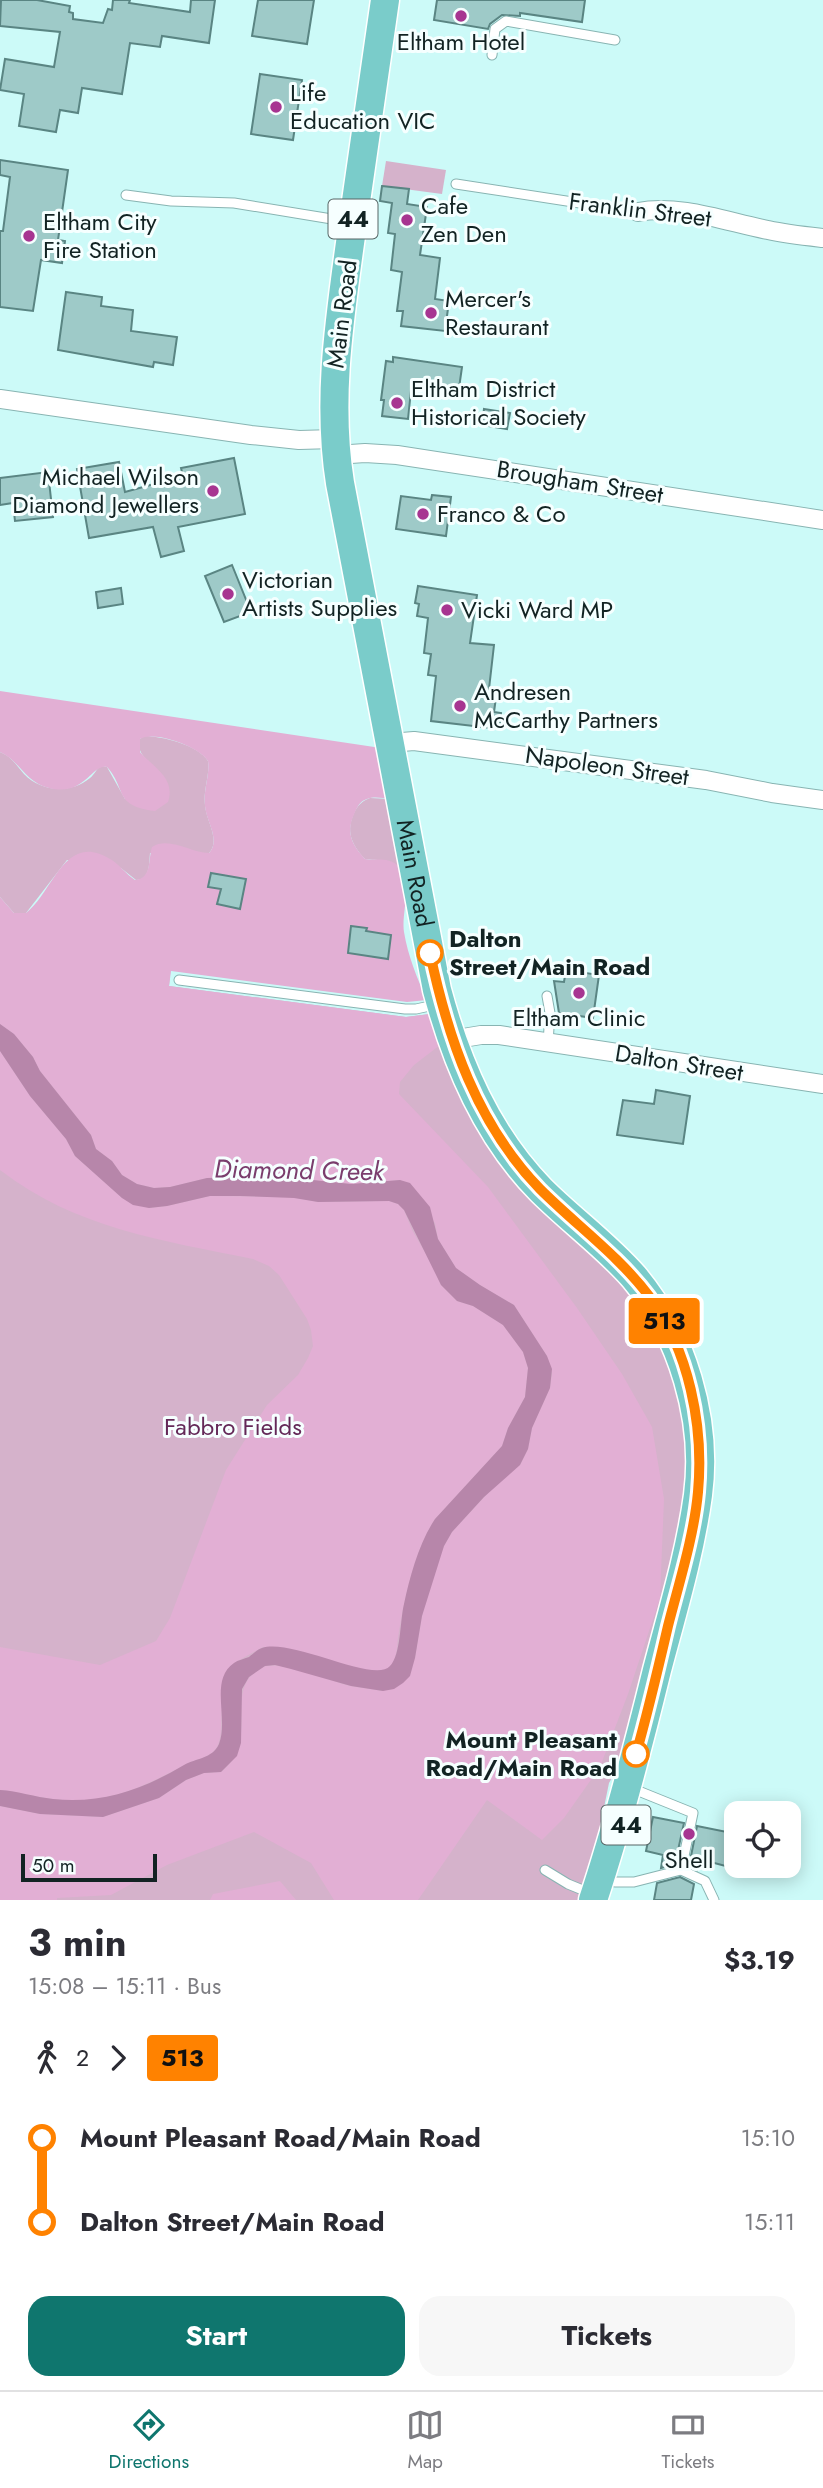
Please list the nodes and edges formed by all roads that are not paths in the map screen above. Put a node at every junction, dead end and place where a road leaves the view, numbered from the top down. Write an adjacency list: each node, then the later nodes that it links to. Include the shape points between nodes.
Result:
1 (385, 0): 7 (main road, Main Road / 44)
2 (615, 40): 3 (lane, via 506,21 495,29)
3 (492, 55)
4 (456, 184): 6 (lane, Franklin Street)
5 (126, 195): 7 (lane, via 234,203)
6 (638, 212): 8 (street, Franklin Street, via 654,209 694,214)
7 (353, 222): 10 (main road, Main Road / 44, via 338,332)
8 (823, 238)
9 (0, 399): 10 (street, Brougham Street)
10 (335, 447): 11 (street, Brougham Street); 12 (main road, Main Road / 44)
11 (823, 520)
12 (390, 743): 13 (street, Napoleon Street, via 414,741); 16 (main road, Main Road / 44)
13 (823, 800)
14 (180, 979): 16 (lane, via 405,1009)
15 (547, 996): 18 (lane)
16 (441, 1004): 17 (main road, Main Road / 44)
17 (451, 1040): 18 (street, Dalton Street, via 481,1035); 20 (main road, Main Road / 44, via 478,1101 508,1151 539,1188 644,1290 665,1322 686,1374 698,1437 698,1494)
18 (548, 1043): 19 (street, Dalton Street)
19 (823, 1084)
20 (629, 1787): 22 (lane, via 693,1813); 23 (main road, Main Road / 44)
21 (545, 1870): 23 (lane, via 568,1884)
22 (681, 1870): 23 (lane); 24 (lane, via 705,1881)
23 (604, 1894)
24 (714, 1900)

